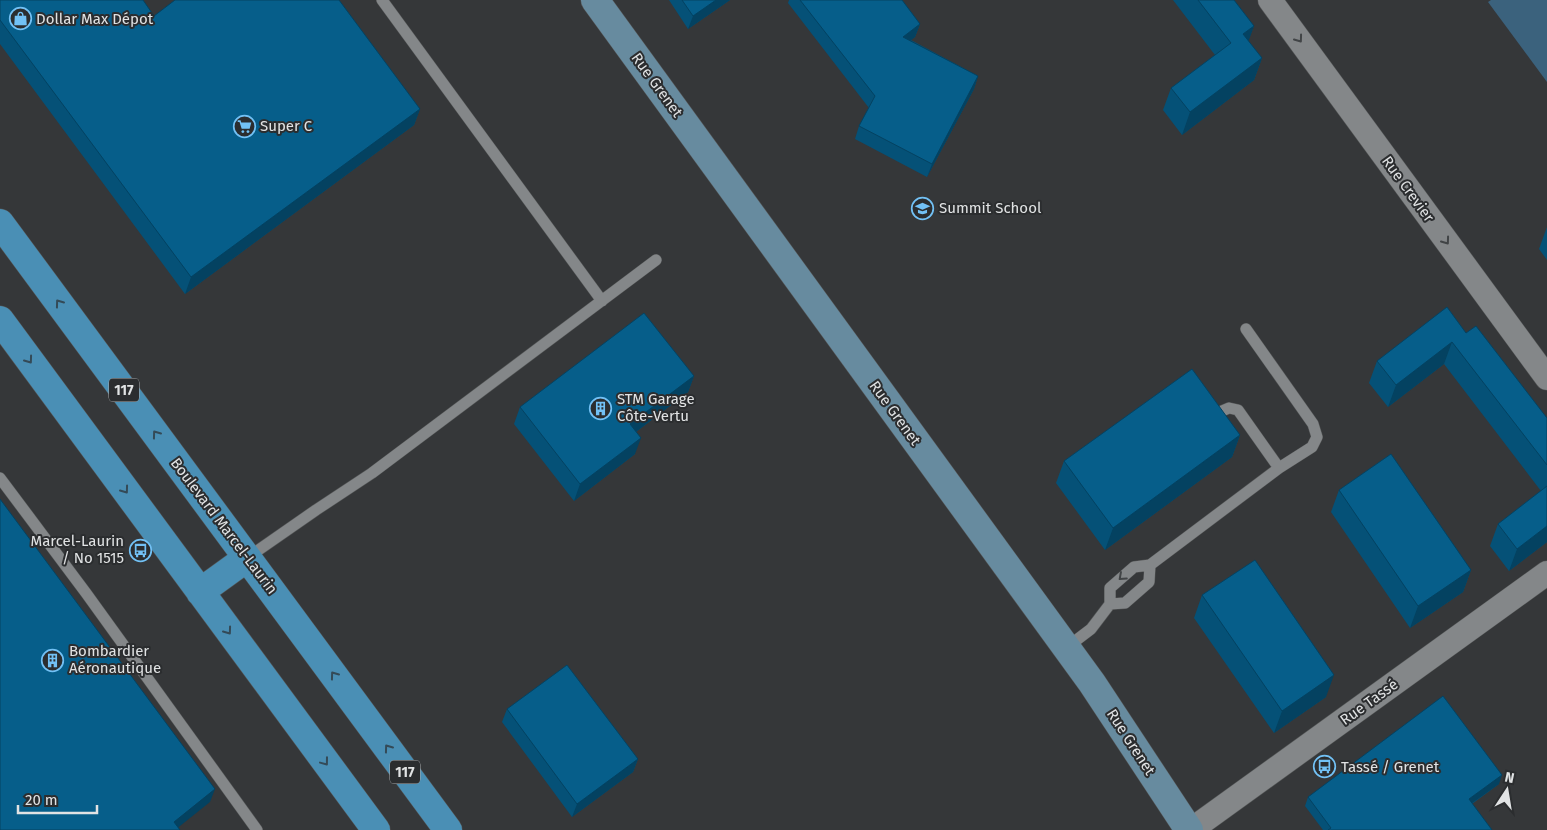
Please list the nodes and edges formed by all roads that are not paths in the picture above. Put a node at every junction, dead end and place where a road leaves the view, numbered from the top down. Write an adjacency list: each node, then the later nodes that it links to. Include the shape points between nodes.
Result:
1 (382, 0): 6 (lane)
2 (595, 0): 18 (street, Rue Grenet)
3 (1270, 0): 9 (street, Rue Crevier, one-way to 9)
4 (0, 223): 13 (main road, Boulevard Marcel-Laurin / 117, one-way to 4)
5 (656, 260): 6 (lane)
6 (602, 301): 13 (lane, via 372,473)
7 (0, 320): 16 (main road, one-way to 16)
8 (1246, 329): 11 (lane, via 1313,424 1317,437 1312,447)
9 (1547, 378)
10 (1222, 411): 11 (lane, via 1229,408 1238,410)
11 (1279, 468): 14 (lane)
12 (0, 478): 19 (lane)
13 (247, 558): 16 (main road); 21 (main road, Boulevard Marcel-Laurin / 117, one-way to 13)
14 (1150, 565): 17 (lane, via 1149,582 1125,603); 17 (lane, one-way to 17, via 1134,567 1110,588)
15 (1547, 573): 22 (street, Rue Tassé)
16 (200, 592): 20 (main road, one-way to 20)
17 (1110, 604): 18 (lane, via 1091,629)
18 (1066, 648): 22 (street, Rue Grenet)
19 (258, 830)
20 (376, 830)
21 (448, 830)
22 (1190, 830)

